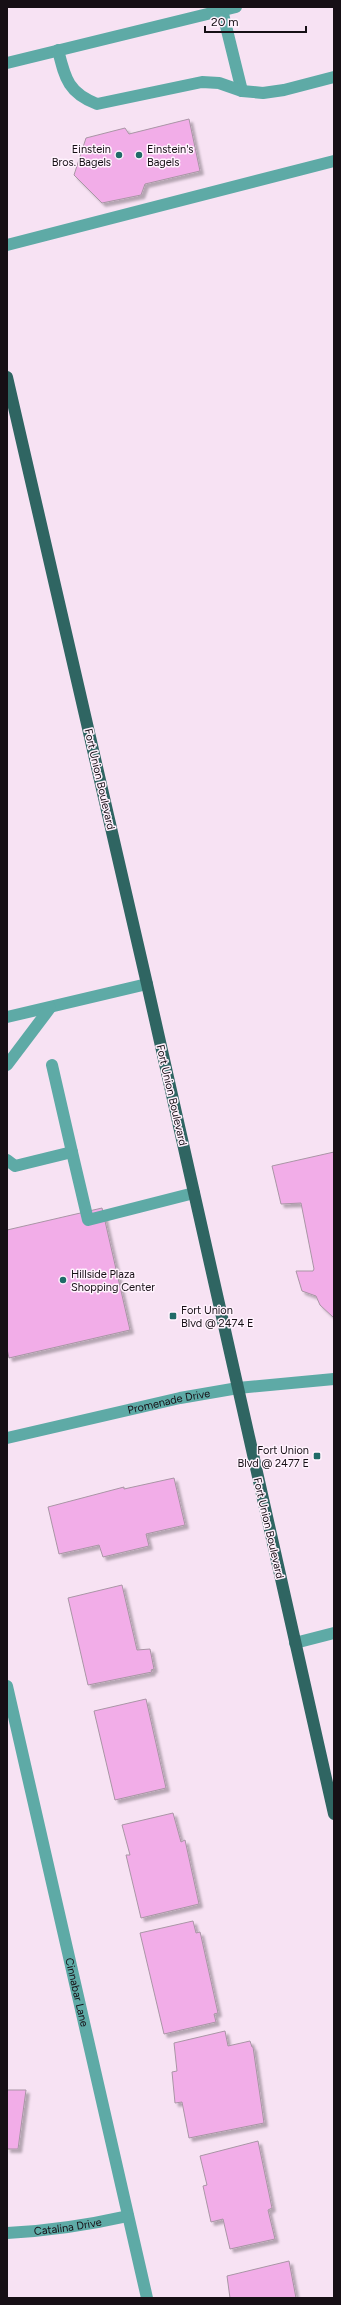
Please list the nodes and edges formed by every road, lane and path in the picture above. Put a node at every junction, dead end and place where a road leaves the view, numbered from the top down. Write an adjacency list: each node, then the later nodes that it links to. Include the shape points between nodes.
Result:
1 (236, 7): 2 (street)
2 (214, 10): 3 (street); 6 (street)
3 (58, 50): 4 (street); 6 (street, via 71,87 82,98 97,104 202,82 219,83)
4 (7, 63)
5 (334, 77): 6 (street, via 284,90)
6 (242, 92)
7 (334, 161): 8 (street)
8 (7, 245)
9 (7, 377): 10 (main road, Fort Union Boulevard)
10 (147, 984): 11 (street); 17 (main road, Fort Union Boulevard)
11 (50, 1008): 12 (street); 13 (street)
12 (7, 1017)
13 (7, 1065)
14 (52, 1065): 15 (street)
15 (72, 1152): 16 (street, via 15,1166); 17 (street, via 88,1220)
16 (7, 1160)
17 (194, 1193): 19 (main road, Fort Union Boulevard)
18 (334, 1379): 19 (street, Promenade Drive)
19 (238, 1388): 20 (street, Promenade Drive, via 180,1398); 22 (main road, Fort Union Boulevard)
20 (7, 1438)
21 (334, 1633): 22 (street)
22 (295, 1643): 24 (main road, Fort Union Boulevard)
23 (7, 1686): 25 (street, Cinnabar Lane)
24 (334, 1814)
25 (128, 2216): 26 (street, Catalina Drive, via 72,2227); 27 (street, Cinnabar Lane)
26 (7, 2233)
27 (147, 2298)

